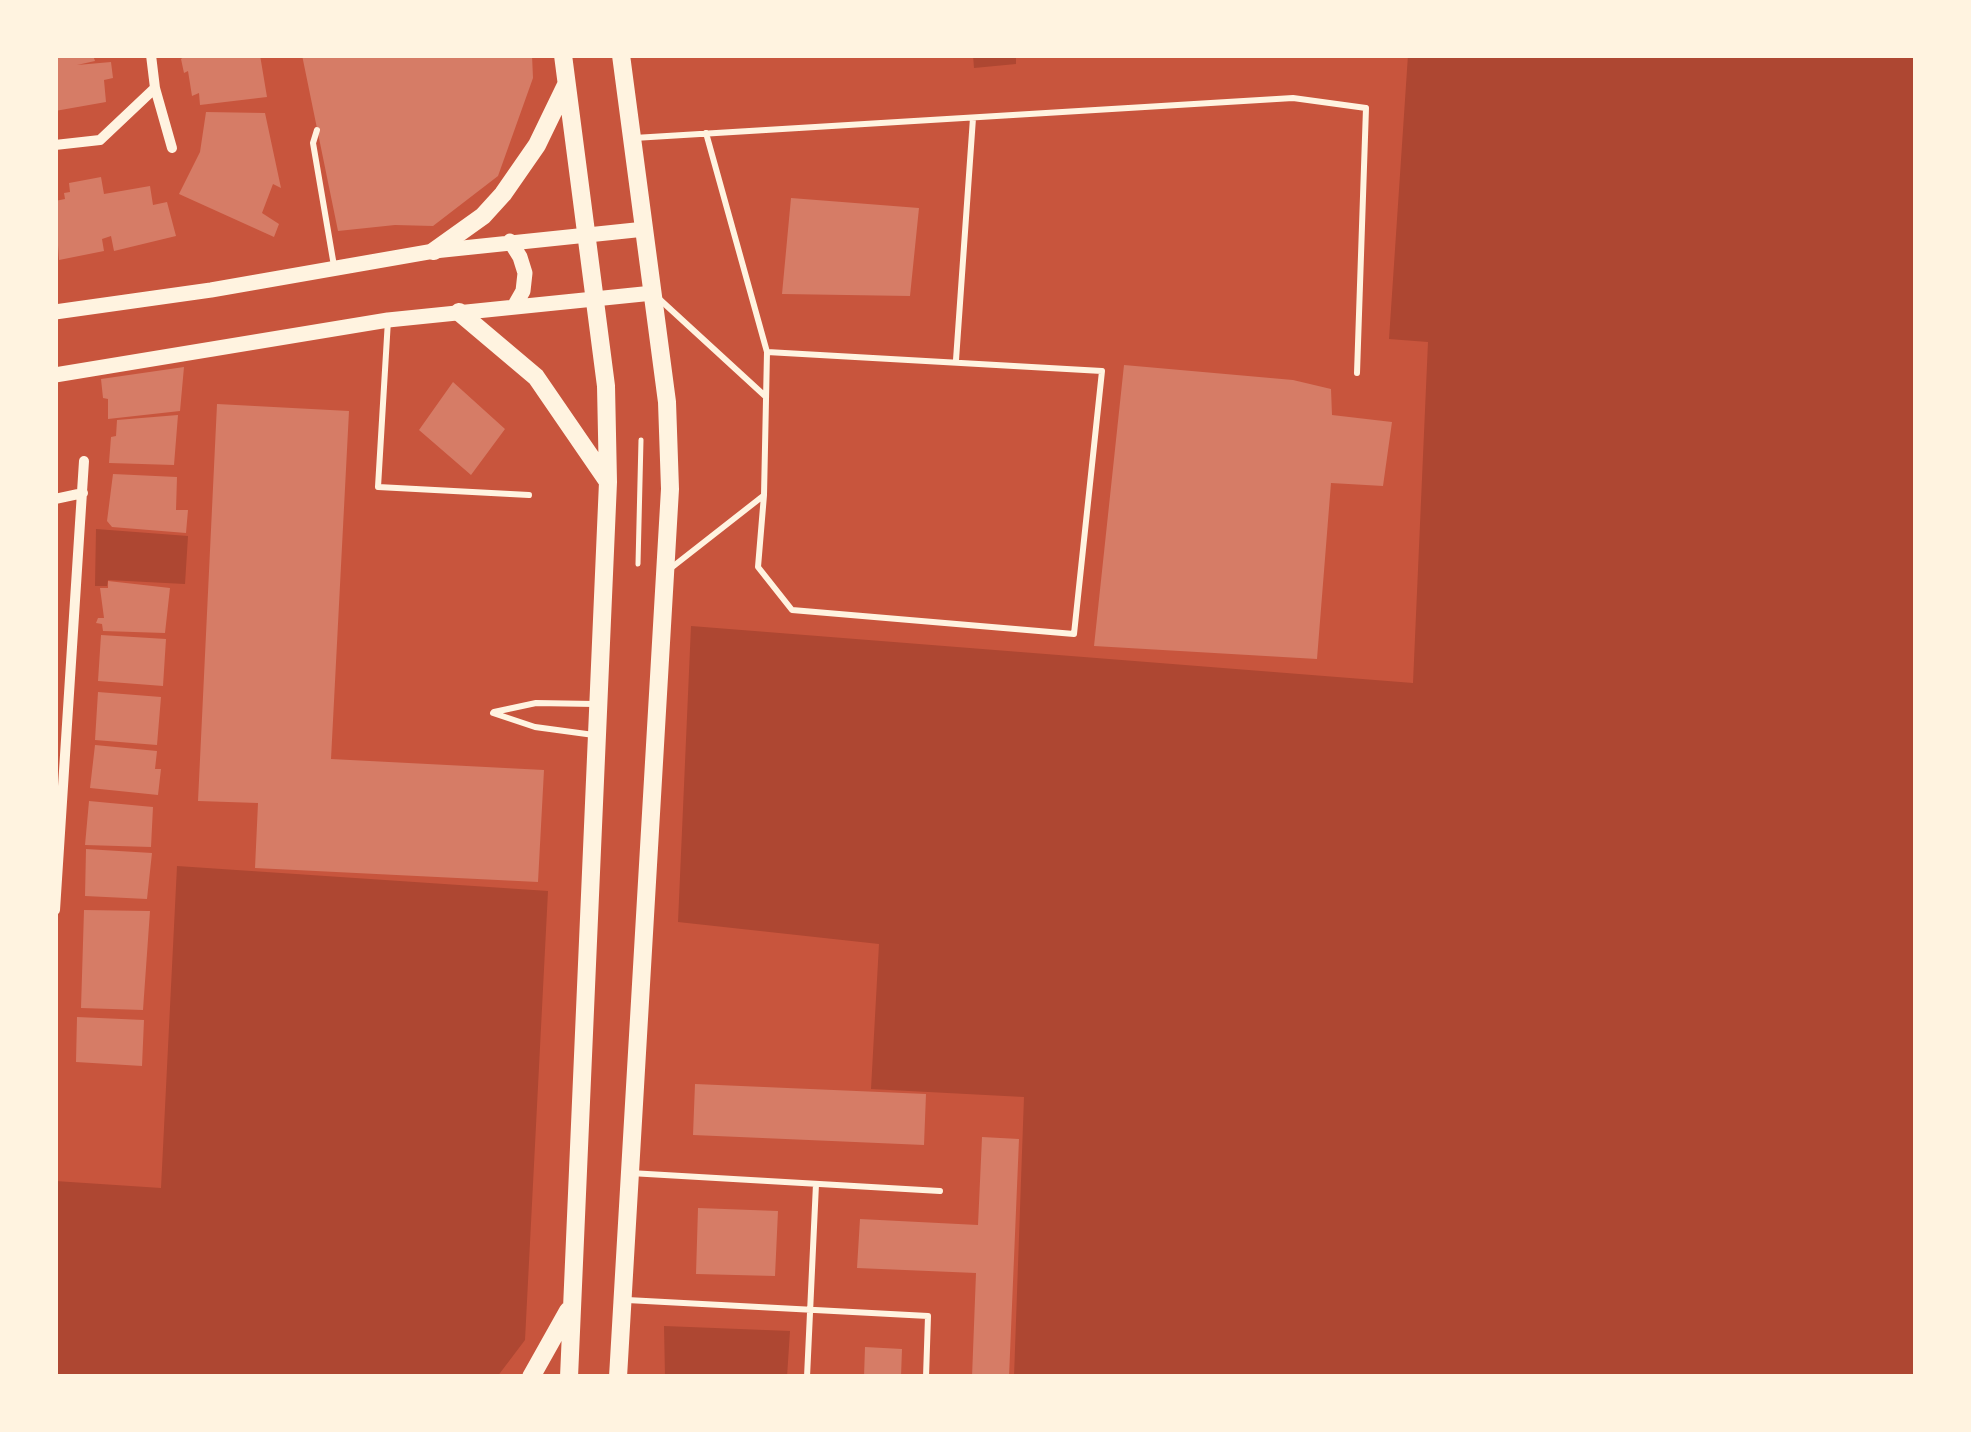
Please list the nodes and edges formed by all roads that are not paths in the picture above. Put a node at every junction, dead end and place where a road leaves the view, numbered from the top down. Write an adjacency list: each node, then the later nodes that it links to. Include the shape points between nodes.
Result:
1 (150, 55): 5 (street)
2 (563, 55): 4 (main road)
3 (622, 55): 9 (main road)
4 (566, 85): 13 (main road); 15 (main road, via 538,145 503,194)
5 (156, 88): 10 (street, via 100,140); 11 (street)
6 (972, 118): 8 (lane); 24 (lane); 26 (lane, via 1294,98 1366,108)
7 (317, 130): 16 (lane, via 313,144)
8 (706, 133): 9 (lane); 23 (lane)
9 (633, 138): 12 (main road)
10 (55, 145)
11 (172, 148)
12 (645, 229): 13 (street); 17 (main road)
13 (588, 233): 14 (street); 18 (main road)
14 (510, 241): 15 (street); 19 (street, via 524,273)
15 (434, 250): 16 (street)
16 (334, 267): 20 (street)
17 (653, 293): 18 (street); 27 (lane); 34 (main road, via 667,402)
18 (597, 298): 19 (street); 29 (main road)
19 (514, 306): 21 (street)
20 (55, 312)
21 (459, 312): 22 (street); 29 (main road, via 536,377)
22 (388, 320): 25 (street); 31 (lane, via 378,487)
23 (767, 352): 24 (lane); 27 (lane)
24 (956, 360): 32 (lane, via 1102,371 1074,634 792,610 758,566)
25 (55, 374)
26 (1357, 374)
27 (766, 396): 32 (lane)
28 (84, 460): 30 (street)
29 (608, 482): 35 (main road)
30 (84, 493): 33 (street); 37 (street)
31 (529, 494)
32 (764, 495): 34 (lane)
33 (55, 499)
34 (666, 572): 38 (main road)
35 (597, 704): 36 (main road); 36 (lane, via 536,703 493,713)
36 (596, 735): 42 (main road)
37 (55, 910)
38 (629, 1173): 39 (lane); 41 (main road)
39 (816, 1184): 40 (lane); 43 (lane)
40 (940, 1190)
41 (622, 1300): 43 (lane); 44 (main road)
42 (571, 1306): 45 (main road); 46 (main road)
43 (809, 1312): 49 (lane); 50 (lane, via 928,1316)
44 (619, 1347): 47 (main road); 48 (main road)
45 (531, 1377)
46 (569, 1377)
47 (618, 1377)
48 (634, 1377)
49 (807, 1377)
50 (926, 1377)

